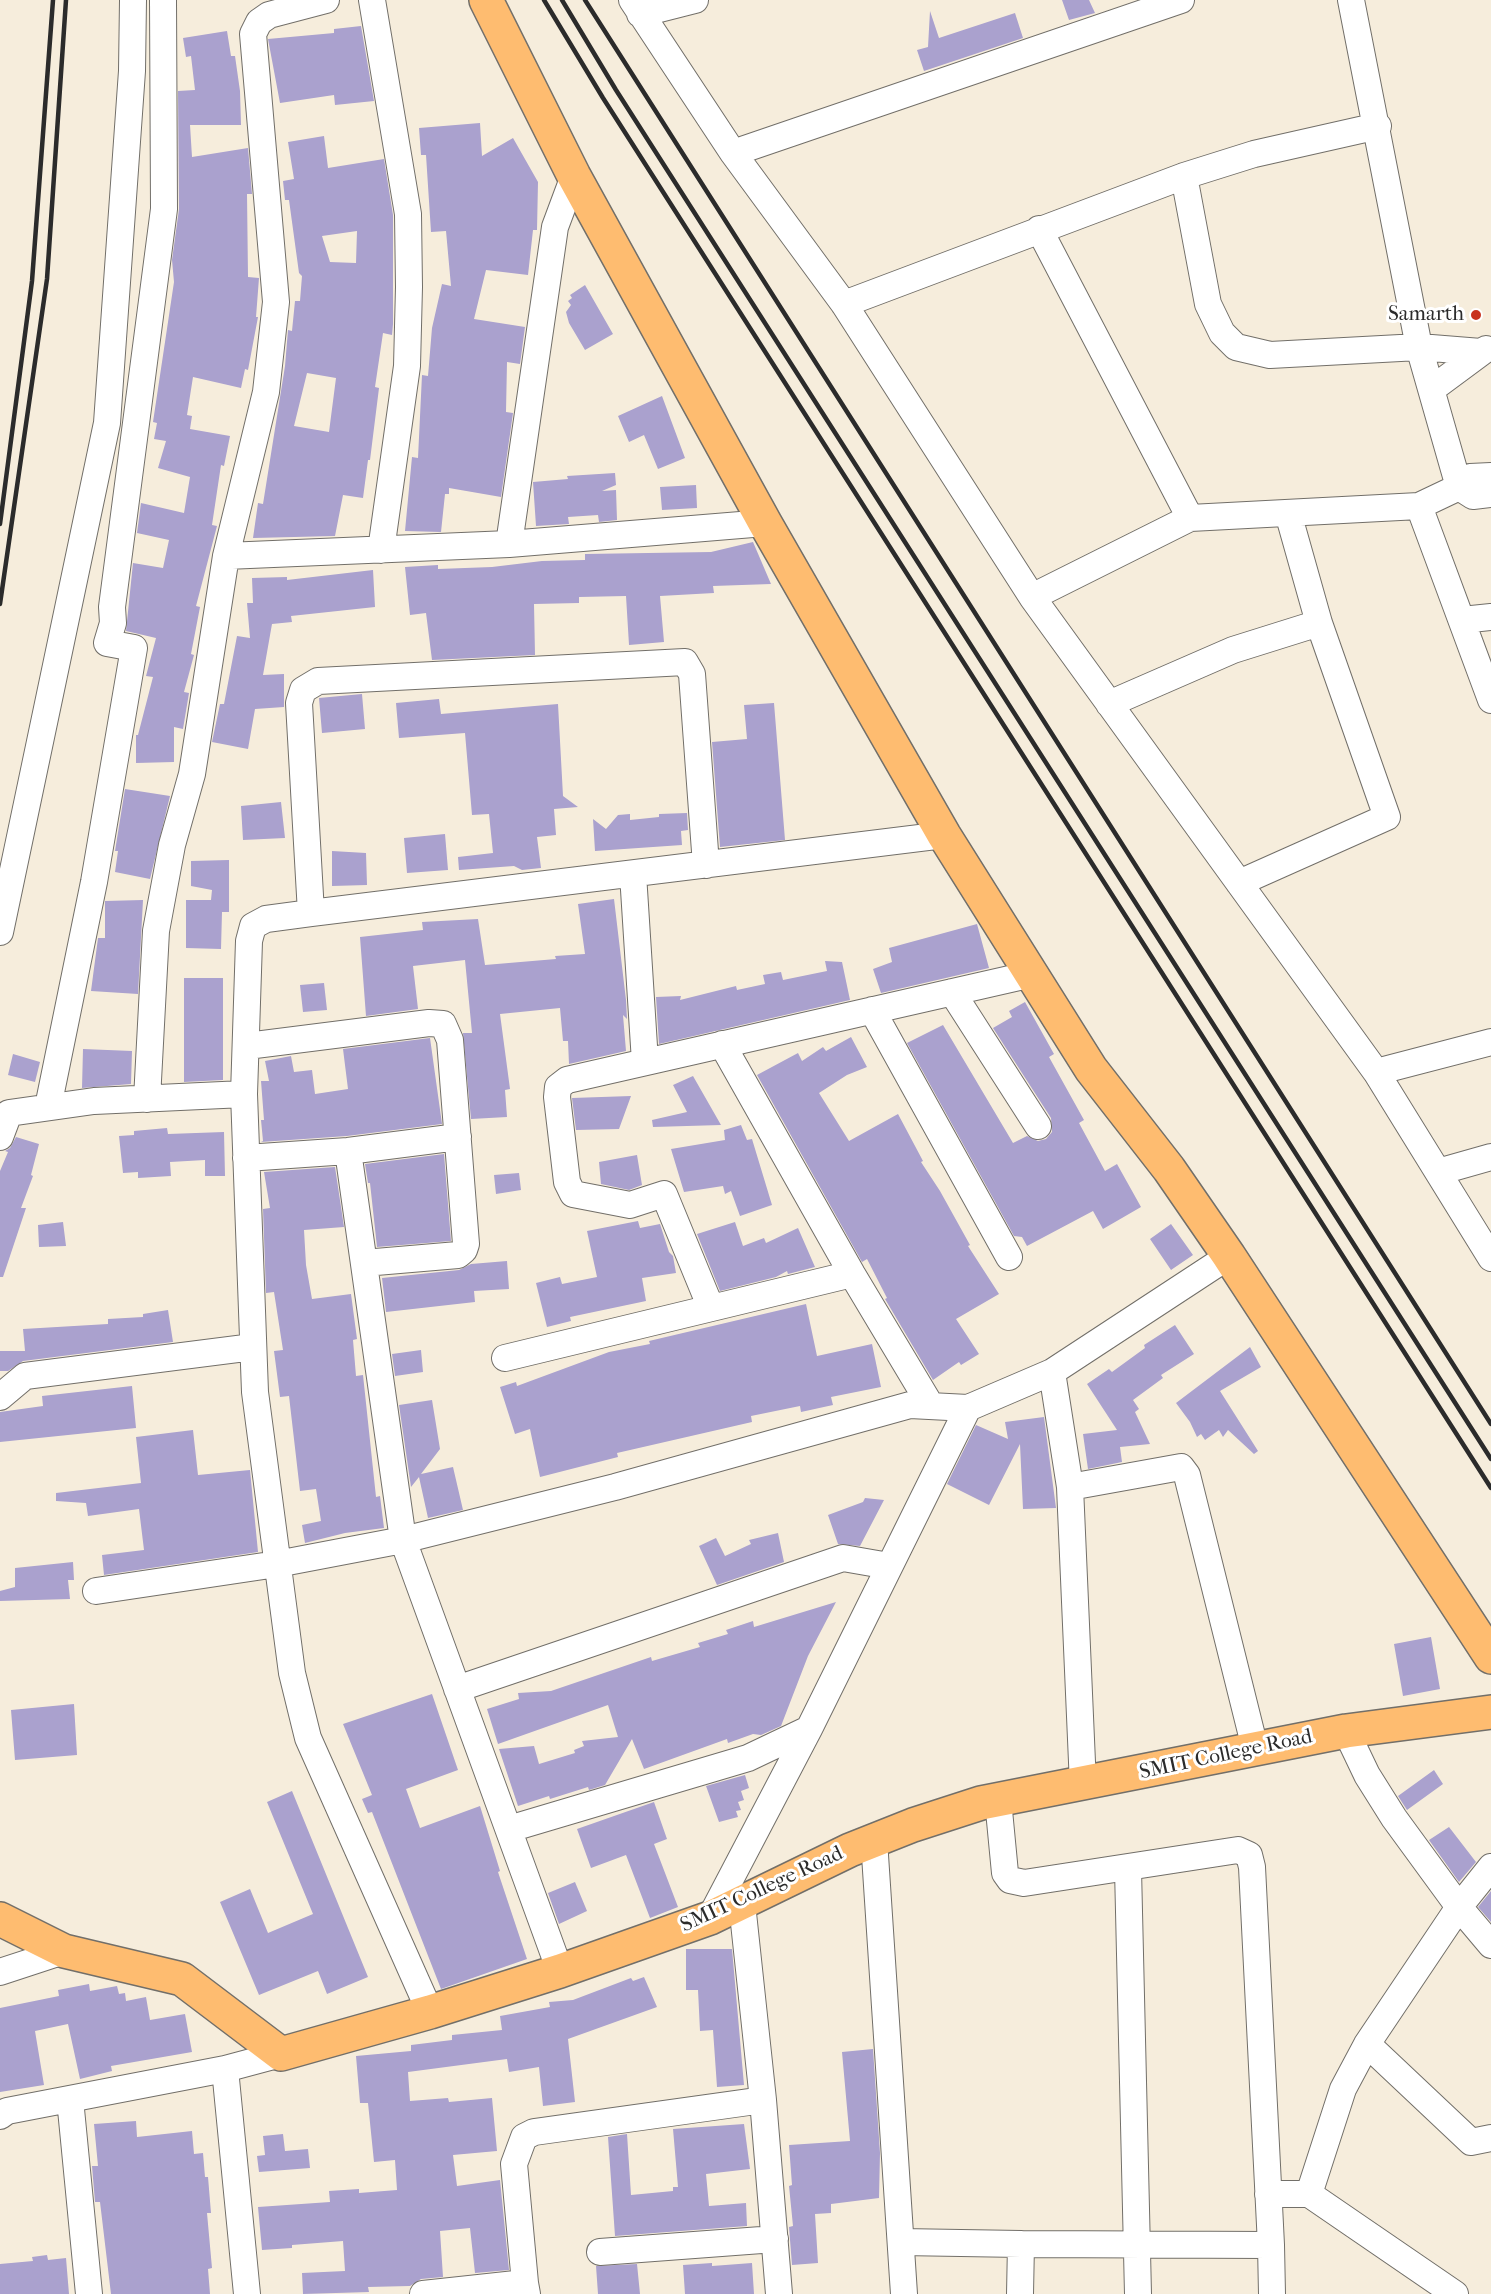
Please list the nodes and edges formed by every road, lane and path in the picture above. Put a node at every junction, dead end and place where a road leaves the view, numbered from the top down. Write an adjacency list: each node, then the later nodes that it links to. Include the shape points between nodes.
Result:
1 (133, 0): 40 (street, via 132,70 106,423)
2 (163, 0): 51 (street, via 164,209 113,623 107,643 134,648 94,882)
3 (327, 0): 28 (street, via 268,15 259,22 254,34 276,302 266,392)
4 (372, 0): 27 (street, via 408,214 406,366)
5 (486, 0): 12 (main road)
6 (695, 0): 9 (street)
7 (1181, 0): 11 (street)
8 (1352, 0): 10 (street)
9 (636, 7): 11 (street)
10 (1378, 126): 13 (street, via 1254,154); 16 (street)
11 (733, 153): 15 (street)
12 (574, 176): 25 (main road); 26 (street, via 555,227)
13 (1184, 176): 14 (street); 16 (street, via 1208,304 1222,333 1236,347 1270,355)
14 (1039, 229): 15 (street); 24 (street)
15 (844, 304): 29 (street)
16 (1419, 347): 17 (street); 18 (street)
17 (1486, 348): 18 (street)
18 (1432, 389): 20 (street)
19 (1491, 476): 20 (street, via 1470,477)
20 (1459, 487): 21 (street, via 1473,496); 22 (street)
21 (1491, 494)
22 (1419, 506): 23 (street); 31 (street)
23 (1288, 513): 24 (street); 32 (street)
24 (1190, 518): 29 (street)
25 (765, 523): 26 (street); 35 (main road)
26 (509, 544): 27 (street)
27 (381, 550): 28 (street)
28 (226, 556): 50 (street, via 192,774 172,845 156,931)
29 (1032, 597): 34 (street)
30 (1491, 617): 31 (street)
31 (1462, 620): 33 (street)
32 (1319, 623): 34 (street, via 1233,650); 38 (street, via 1387,817)
33 (1491, 700)
34 (1109, 704): 38 (street)
35 (944, 835): 36 (street); 41 (main road)
36 (706, 864): 37 (street); 39 (street, via 692,674 685,662 318,681 303,690 299,703)
37 (633, 874): 39 (street); 47 (street)
38 (1239, 884): 48 (street)
39 (311, 913): 46 (street, via 266,919 253,926 249,941)
40 (0, 932)
41 (1032, 974): 42 (street); 59 (main road, via 1091,1069 1169,1169)
42 (952, 992): 43 (street); 52 (street)
43 (872, 1010): 45 (street); 60 (street)
44 (1491, 1042): 48 (street)
45 (722, 1044): 47 (street); 63 (street)
46 (247, 1046): 49 (street); 54 (street, via 443,1024 450,1040)
47 (645, 1062): 64 (street, via 567,1080 558,1087 567,1182 573,1194 630,1205 664,1194)
48 (1376, 1072): 58 (street)
49 (244, 1094): 50 (street); 57 (street)
50 (147, 1099): 51 (street)
51 (48, 1107): 53 (street, via 9,1113)
52 (1038, 1125)
53 (0, 1137)
54 (458, 1137): 55 (street); 62 (street, via 464,1250 458,1255)
55 (348, 1151): 57 (street); 62 (street)
56 (1491, 1157): 58 (street)
57 (246, 1158): 65 (street)
58 (1438, 1172): 61 (street)
59 (1229, 1256): 67 (street); 76 (main road)
60 (1009, 1257)
61 (1491, 1258)
62 (364, 1263): 72 (street)
63 (852, 1274): 64 (street); 69 (street)
64 (711, 1308): 66 (street)
65 (253, 1347): 68 (street, via 24,1376); 73 (street)
66 (505, 1358)
67 (1052, 1372): 70 (street); 71 (street)
68 (0, 1397)
69 (931, 1406): 70 (street); 72 (street, via 910,1405 615,1487)
70 (968, 1408): 74 (street)
71 (1070, 1487): 81 (street, via 1181,1467 1187,1474); 82 (street)
72 (403, 1540): 73 (street); 77 (street)
73 (277, 1564): 75 (street); 96 (street, via 292,1673 308,1738)
74 (889, 1566): 77 (street, via 843,1558); 79 (street)
75 (96, 1591)
76 (1491, 1658)
77 (457, 1689): 84 (street)
78 (1491, 1712): 80 (main road, SMIT College Road)
79 (808, 1729): 84 (street, via 748,1758); 90 (street)
80 (1346, 1731): 81 (main road, SMIT College Road); 89 (street, via 1394,1818)
81 (1255, 1748): 82 (main road, SMIT College Road)
82 (1083, 1785): 83 (main road, SMIT College Road)
83 (998, 1800): 85 (main road, SMIT College Road, via 913,1824); 87 (street, via 1002,1855 1010,1880 1041,1883)
84 (509, 1828): 94 (street)
85 (874, 1840): 88 (main road, SMIT College Road); 107 (street)
86 (1491, 1867): 89 (street)
87 (1128, 1869): 104 (street, via 1238,1850 1249,1855); 109 (street)
88 (742, 1904): 90 (main road, SMIT College Road); 101 (street)
89 (1459, 1907): 92 (street); 97 (street)
90 (710, 1918): 94 (main road, SMIT College Road)
91 (0, 1919): 93 (main road)
92 (1491, 1945)
93 (64, 1951): 95 (street); 98 (main road, via 182,1979)
94 (560, 1971): 96 (main road, SMIT College Road)
95 (0, 1972)
96 (430, 2012): 98 (main road, SMIT College Road)
97 (1367, 2044): 103 (street, via 1471,2142); 105 (street, via 1343,2089)
98 (281, 2054): 99 (street)
99 (225, 2069): 100 (street); 114 (street)
100 (70, 2099): 102 (street); 113 (street)
101 (763, 2100): 106 (street); 112 (street, via 534,2132 524,2137 514,2164)
102 (0, 2115)
103 (1491, 2138)
104 (1268, 2194): 105 (street); 110 (street)
105 (1309, 2194): 121 (street)
106 (775, 2239): 111 (street); 116 (street)
107 (901, 2242): 108 (street); 117 (street)
108 (1021, 2244): 109 (street); 118 (street)
109 (1137, 2244): 110 (street); 119 (street)
110 (1271, 2245): 120 (street)
111 (600, 2252)
112 (526, 2288): 115 (street)
113 (88, 2294)
114 (247, 2294)
115 (423, 2294)
116 (779, 2294)
117 (904, 2294)
118 (1020, 2294)
119 (1138, 2294)
120 (1272, 2294)
121 (1455, 2294)

